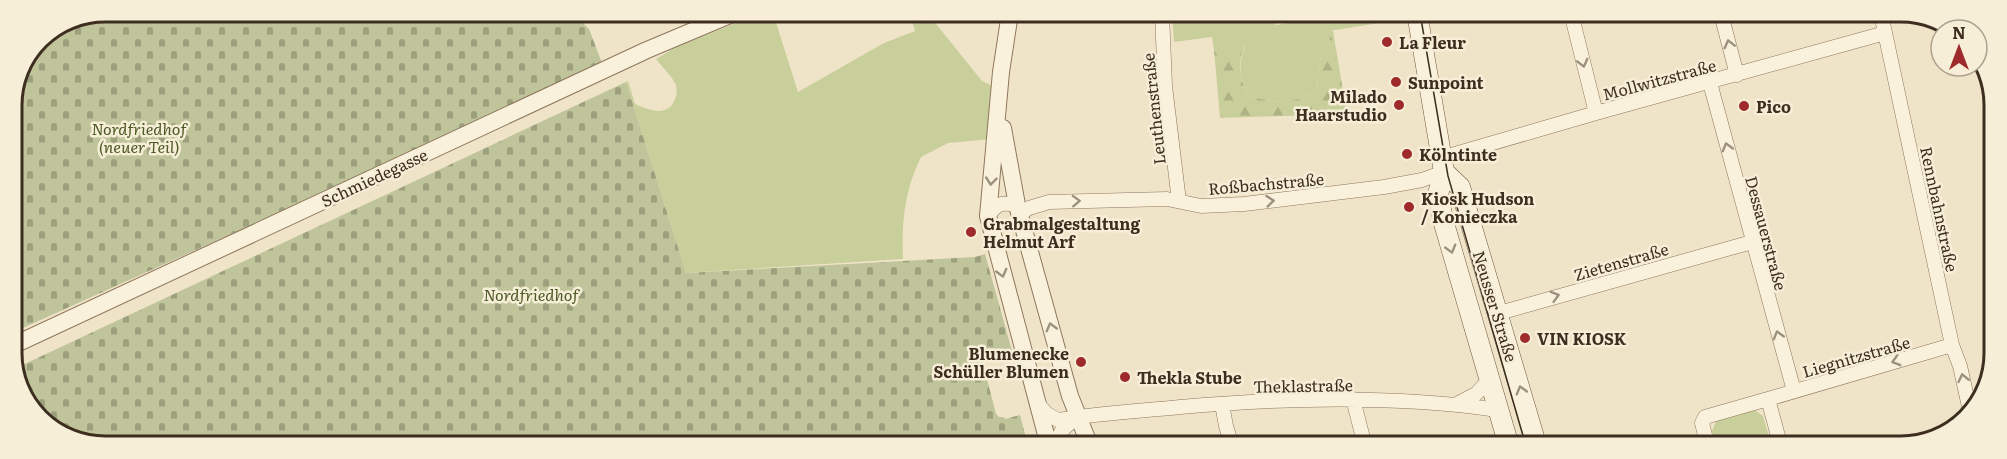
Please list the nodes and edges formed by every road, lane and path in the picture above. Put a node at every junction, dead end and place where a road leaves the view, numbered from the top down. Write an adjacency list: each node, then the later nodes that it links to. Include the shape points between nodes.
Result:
1 (713, 22): 19 (street, Schmiedegasse)
2 (1009, 22): 11 (street)
3 (1161, 22): 14 (street, Leuthenstraße)
4 (1418, 22): 13 (main road, Neusser Straße)
5 (1573, 22): 12 (street, one-way to 12)
6 (1723, 22): 9 (street, one-way to 6)
7 (1883, 22): 8 (street, Rennbahnstraße)
8 (1885, 33): 9 (street, Mollwitzstraße); 20 (street, Rennbahnstraße)
9 (1737, 75): 10 (street, Mollwitzstraße)
10 (1710, 82): 12 (street, Mollwitzstraße); 17 (street, Dessauerstraße, one-way to 10)
11 (999, 103): 15 (street); 16 (street, one-way to 16)
12 (1596, 113): 13 (street, Mollwitzstraße)
13 (1442, 165): 14 (street, Roßbachstraße, one-way to 13, via 1201,206 1244,204 1384,188 1422,180); 18 (main road, Neusser Straße, via 1460,188); 21 (main road, Neusser Straße, one-way to 21, via 1438,194 1443,220)
14 (1179, 201): 15 (street, Roßbachstraße, one-way to 14, via 1048,202 1167,198)
15 (1018, 209): 16 (street, Roßbachstraße, via 1005,203 997,205); 30 (street, one-way to 15)
16 (988, 216): 25 (street, one-way to 25)
17 (1752, 242): 18 (street, Zietenstraße, one-way to 17); 22 (street, Dessauerstraße, one-way to 17)
18 (1499, 313): 37 (main road, Neusser Straße, one-way to 18)
19 (22, 341)
20 (1953, 345): 22 (street, Liegnitzstraße, one-way to 22); 26 (street, Rennbahnstraße, one-way to 20)
21 (1489, 380): 28 (street, via 1476,394); 29 (main road, Neusser Straße)
22 (1794, 391): 24 (street, Liegnitzstraße)
23 (1353, 399): 27 (street, Theklastraße); 28 (street, Theklastraße); 35 (street)
24 (1768, 399): 38 (street, Liegnitzstraße, via 1705,417 1702,423); 39 (street)
25 (1036, 402): 30 (street, Theklastraße, via 1058,420); 31 (street)
26 (1968, 402)
27 (1222, 404): 30 (street, Theklastraße); 34 (street)
28 (1457, 404): 29 (street, Theklastraße)
29 (1498, 410): 36 (main road, Neusser Straße)
30 (1079, 417): 32 (street, via 1064,426); 33 (street)
31 (1046, 436)
32 (1059, 436)
33 (1086, 436)
34 (1229, 436)
35 (1362, 436)
36 (1506, 436)
37 (1534, 436)
38 (1705, 436)
39 (1779, 436)

